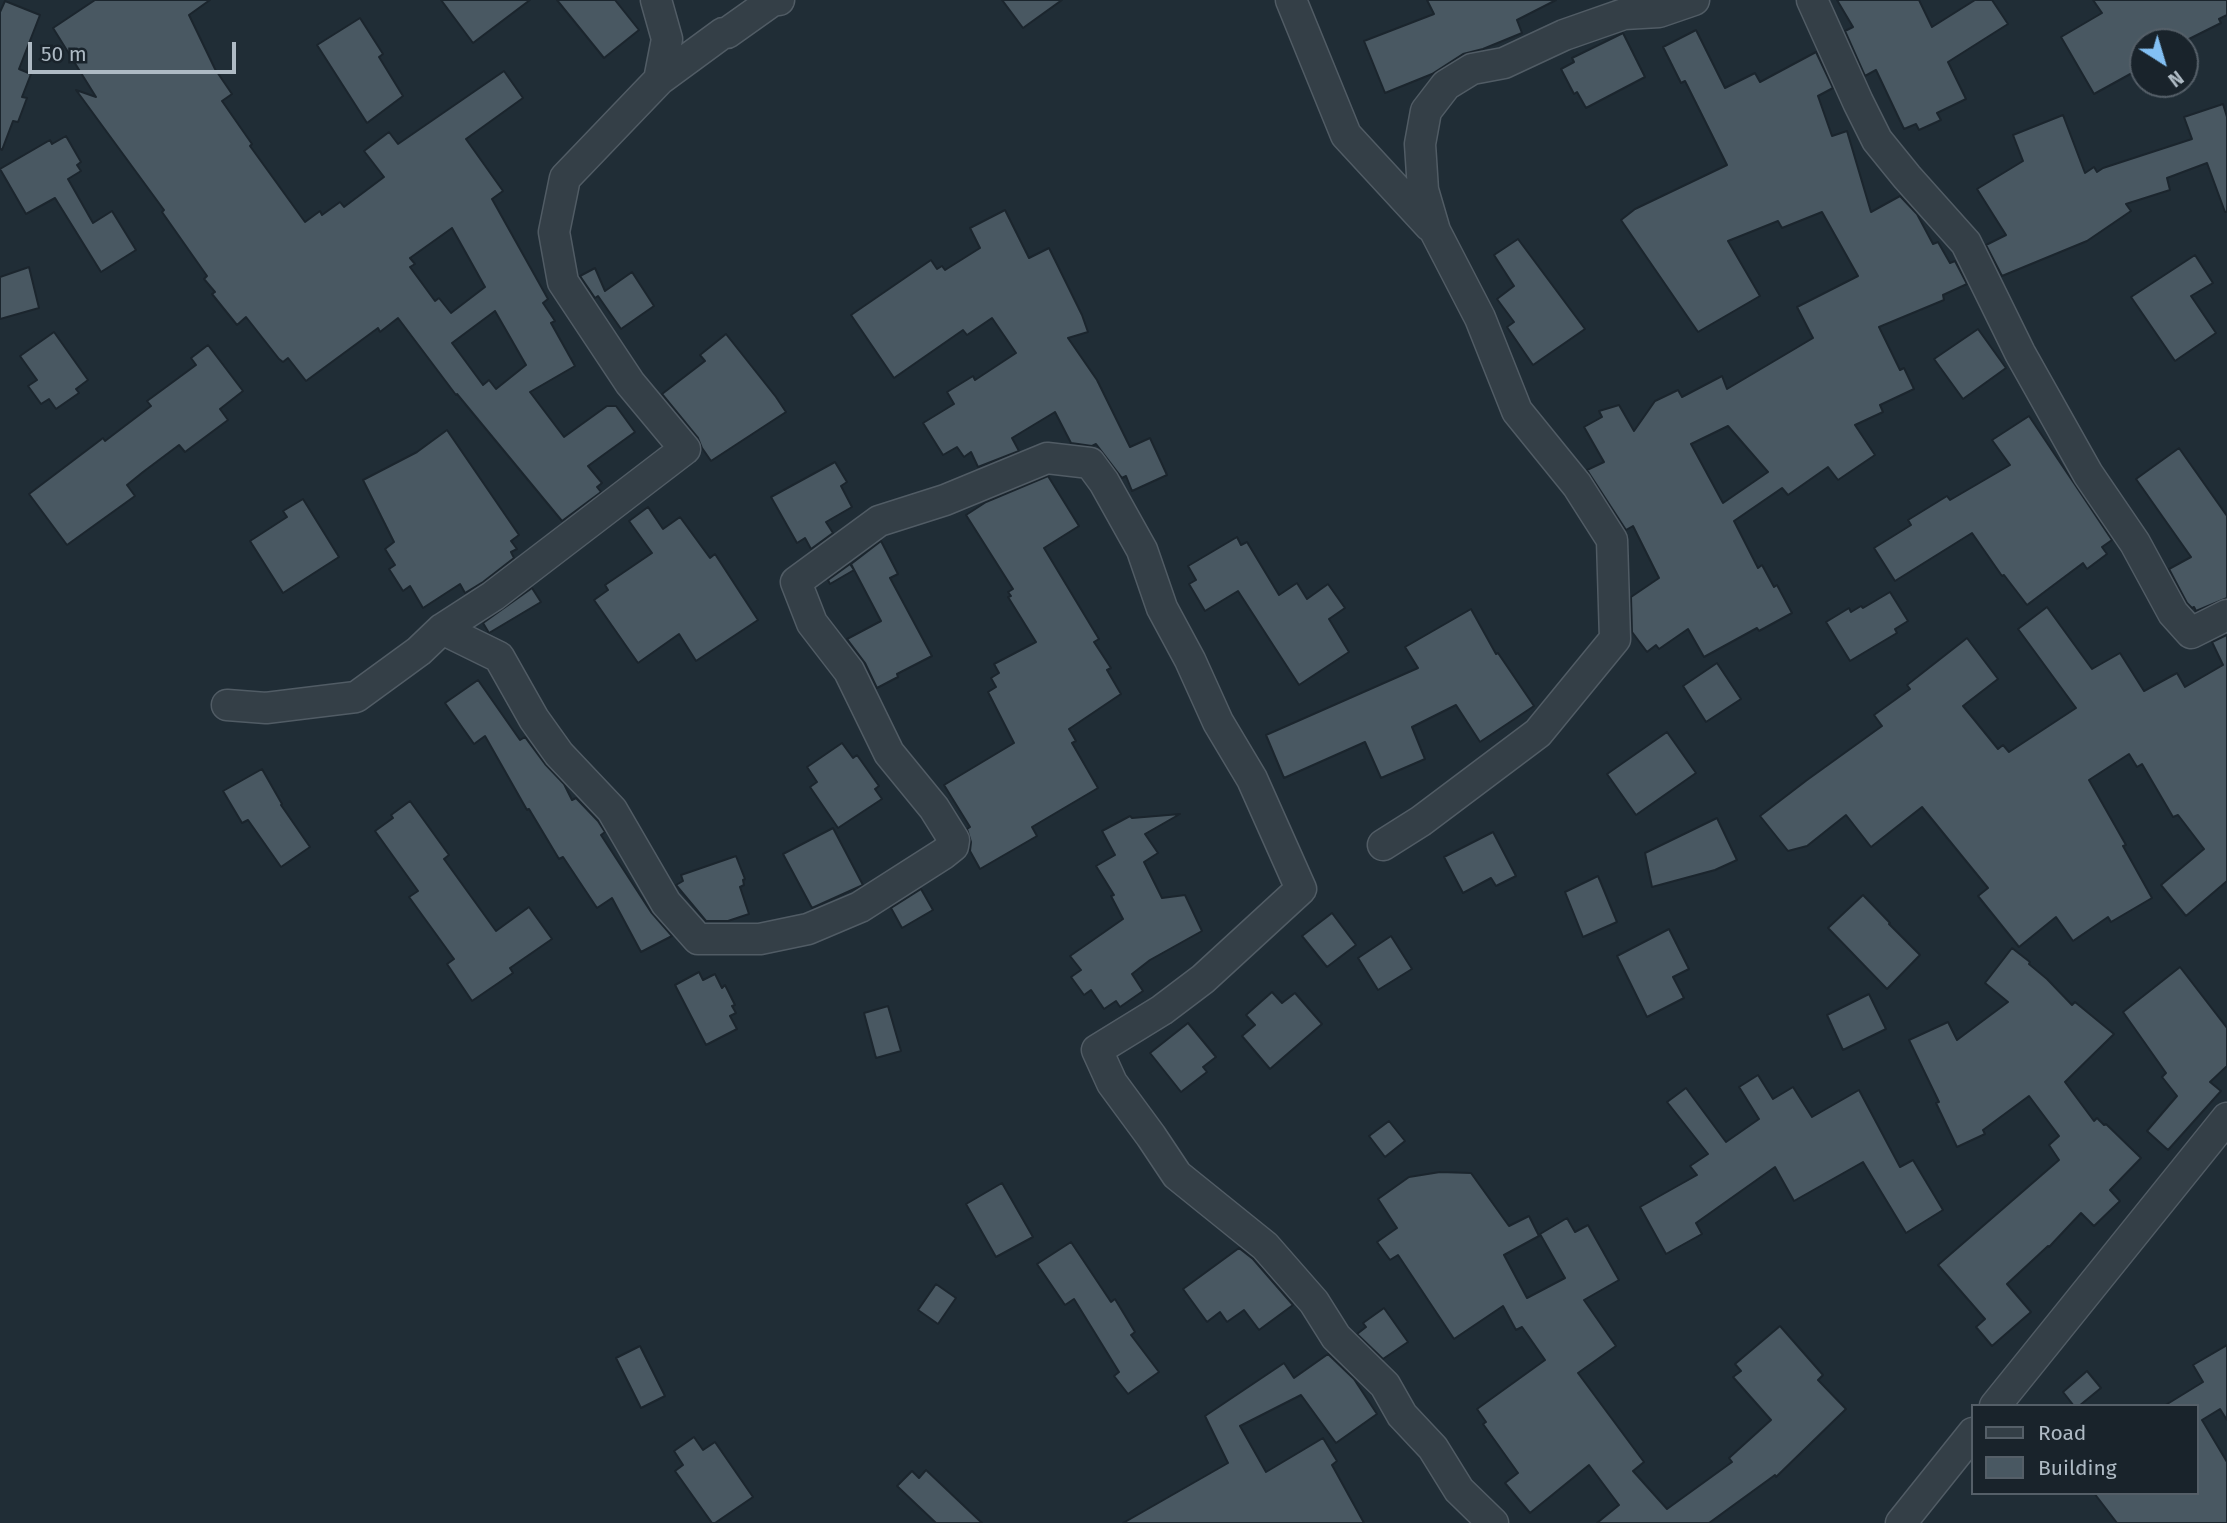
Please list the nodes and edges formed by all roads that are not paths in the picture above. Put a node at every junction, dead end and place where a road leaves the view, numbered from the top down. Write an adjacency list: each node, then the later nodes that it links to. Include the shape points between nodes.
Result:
1 (656, 0): 7 (street, via 667,38)
2 (779, 0): 7 (street, via 723,33)
3 (1291, 0): 8 (street, via 1346,135)
4 (1694, 0): 6 (street, via 1659,12)
5 (1812, 0): 9 (street, via 1877,140 1966,243 2088,474 2174,613 2191,633)
6 (1620, 7): 8 (street, via 1504,63 1472,69 1446,85 1426,111 1420,144 1423,190)
7 (659, 80): 10 (street, via 565,178 554,232 563,282 630,383 685,449 493,596)
8 (1435, 231): 12 (street, via 1480,318 1517,411 1577,485 1612,540 1615,639 1538,733)
9 (2227, 615)
10 (442, 629): 11 (street, via 356,697 266,708); 16 (street, via 499,657 534,719 559,754 612,810 666,903 698,939 760,939 808,929 860,907 943,854 954,840 889,753 849,671 812,623 796,582 879,522 1047,458 1090,463 1142,550 1162,608 1218,723 1252,779 1301,889 1203,979 1097,1050 1112,1083 1177,1175 1265,1246 1314,1302 1336,1337 1385,1385 1459,1490)
11 (227, 705)
12 (1383, 845)
13 (2227, 1118): 14 (street)
14 (1997, 1404)
15 (1972, 1434): 17 (street)
16 (1493, 1523)
17 (1901, 1523)

